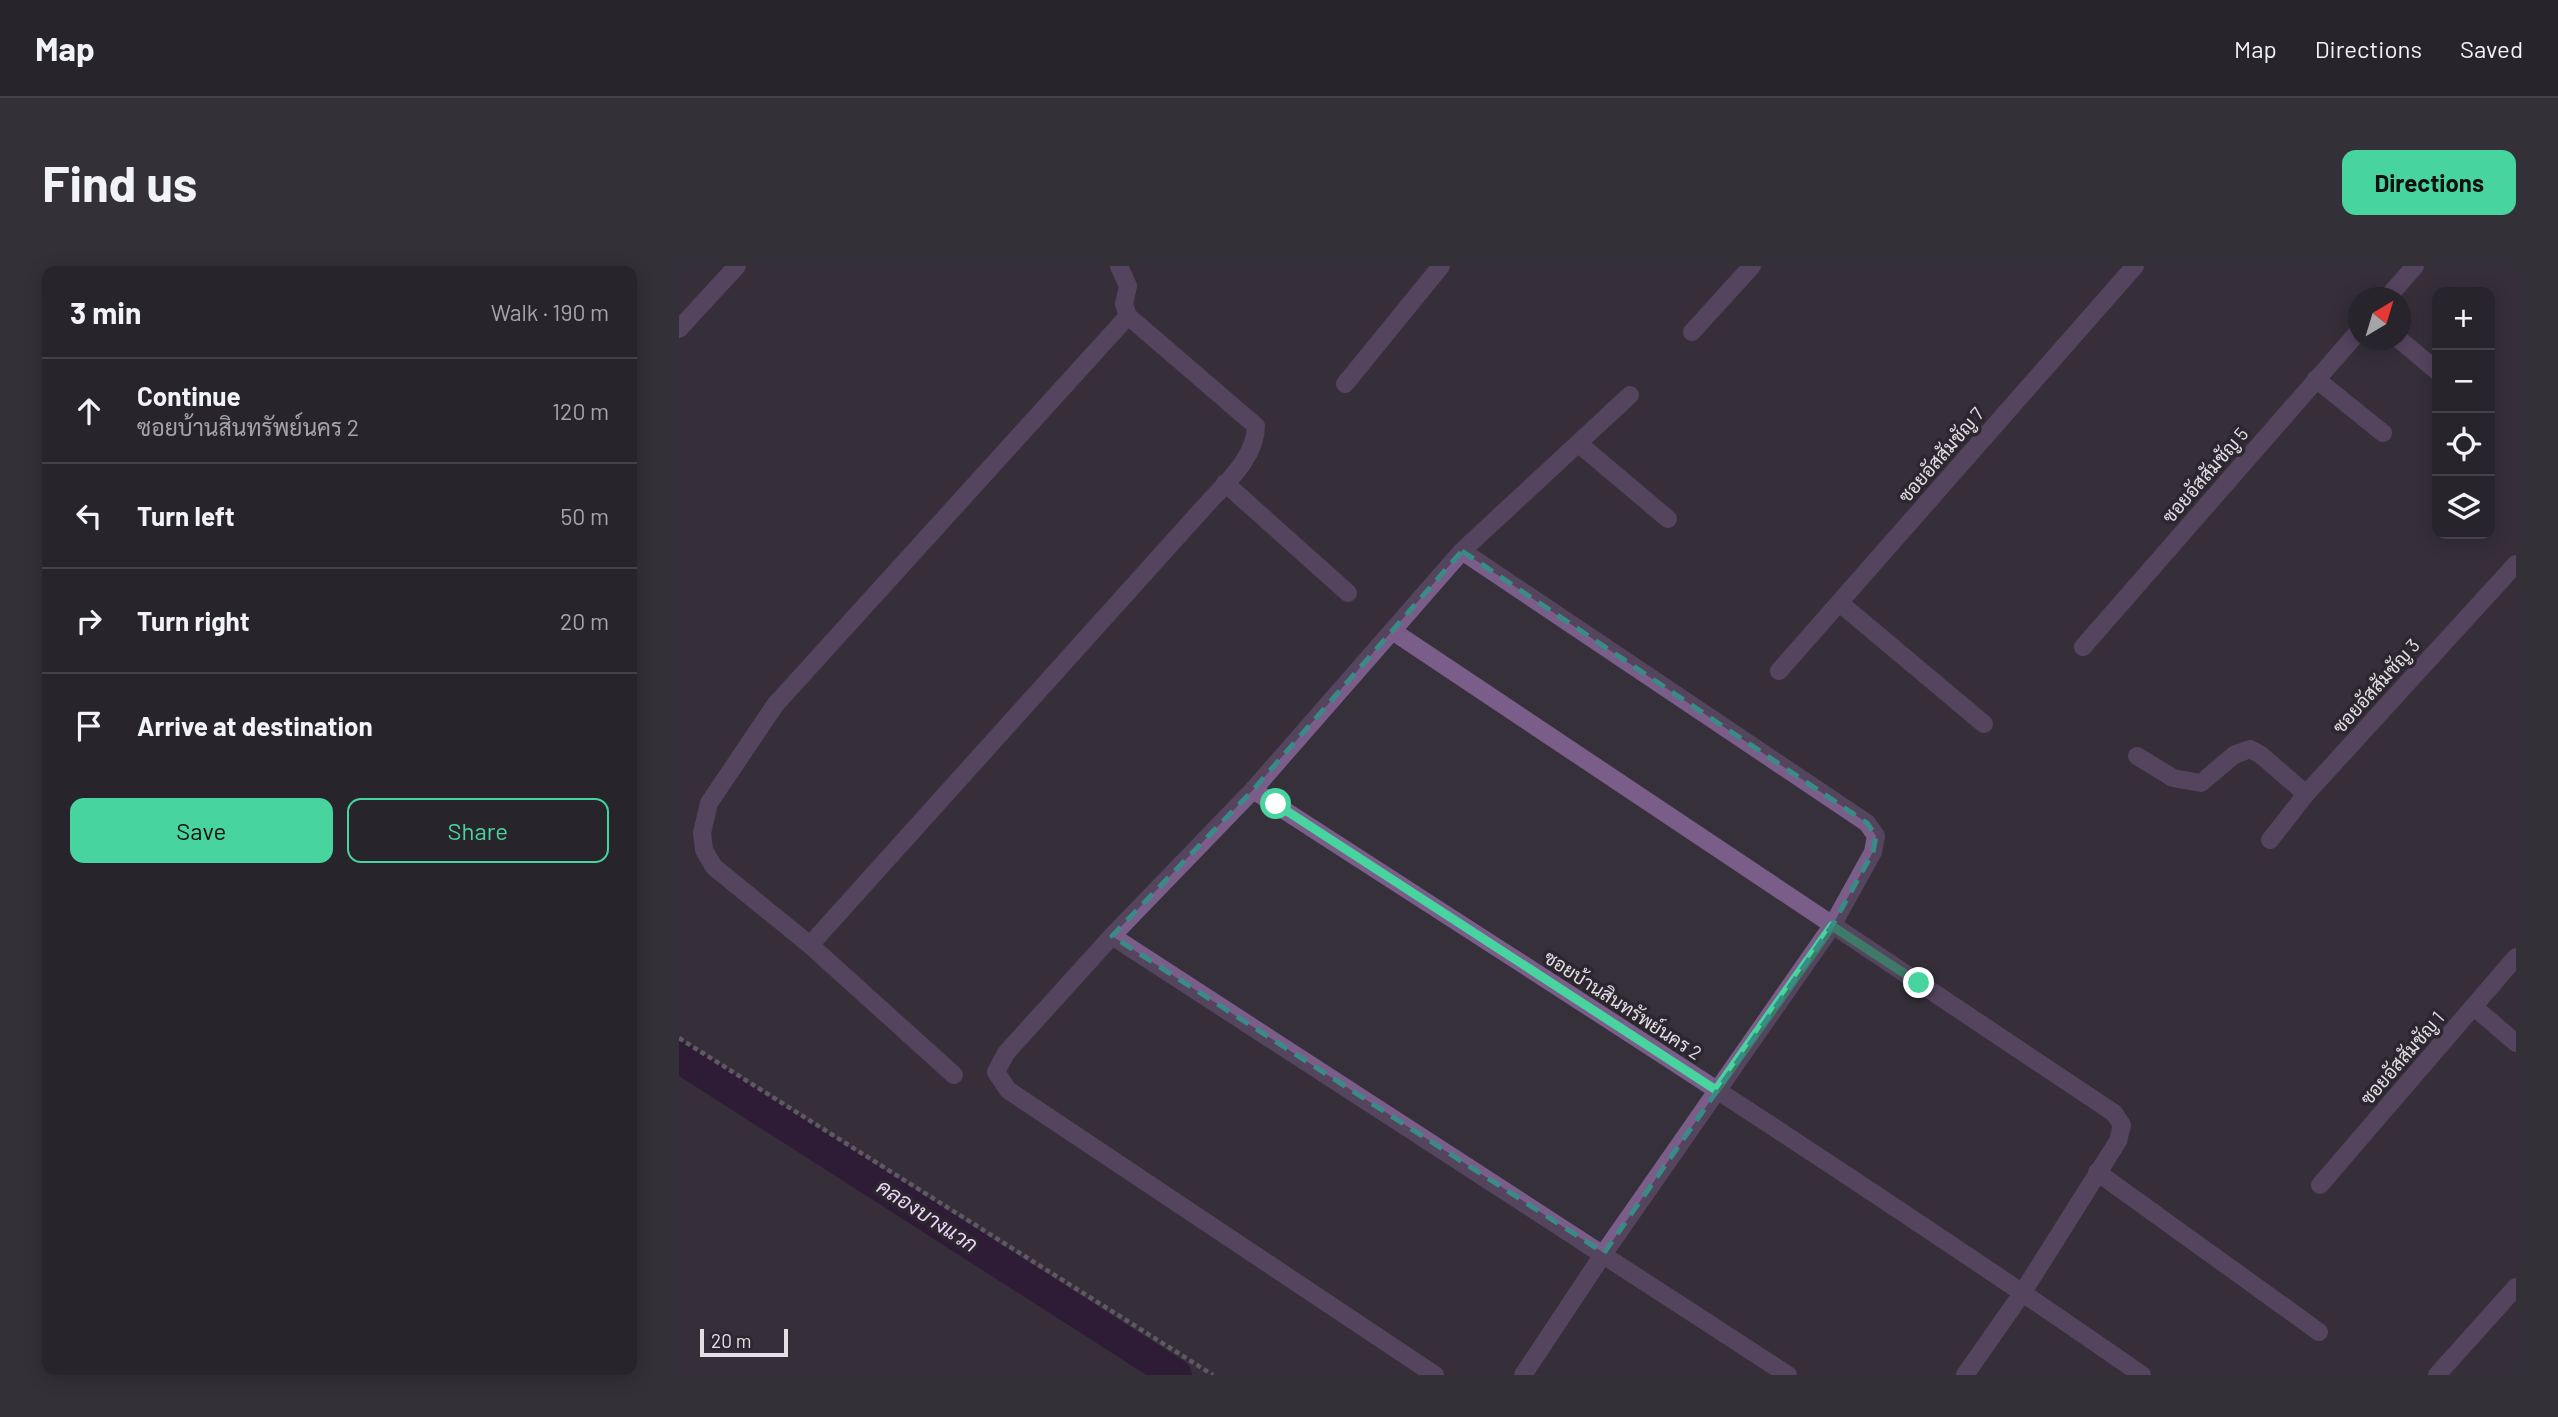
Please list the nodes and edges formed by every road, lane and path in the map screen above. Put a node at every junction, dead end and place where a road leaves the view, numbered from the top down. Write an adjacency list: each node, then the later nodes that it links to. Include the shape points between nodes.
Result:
1 (737, 266): 9 (street)
2 (1119, 266): 8 (street, via 1128,286 1124,304)
3 (1441, 266): 15 (street)
4 (1752, 266): 10 (street)
5 (2135, 266): 24 (street, ซอยอัสสัมชัญ 7)
6 (2415, 266): 7 (street)
7 (2397, 287)
8 (1128, 316): 19 (street, via 1256,426 1248,455); 35 (street, via 775,705 709,803 702,834 704,850 714,867)
9 (679, 329)
10 (1692, 332)
11 (2348, 342): 14 (street, ซอยอัสสัมชัญ 5)
12 (2411, 349): 13 (street)
13 (2432, 367)
14 (2316, 379): 17 (street); 26 (street, ซอยอัสสัมชัญ 5)
15 (1345, 384)
16 (1630, 395): 18 (street)
17 (2383, 433)
18 (1578, 443): 20 (street); 21 (street)
19 (1225, 483): 23 (street); 35 (street)
20 (1668, 519)
21 (1462, 551): 25 (street); 33 (street, via 1867,823 1876,836 1873,852)
22 (2516, 564): 31 (street, ซอยอัสสัมชัญ 3)
23 (1348, 593)
24 (1841, 604): 27 (street, ซอยอัสสัมชัญ 7); 28 (street)
25 (1394, 632): 30 (street); 33 (street)
26 (2083, 647)
27 (1779, 671)
28 (1984, 724)
29 (2137, 756): 31 (street, via 2172,778 2201,783 2234,755 2250,749)
30 (1253, 790): 34 (street); 41 (street, ซอยบ้านสินทรัพย์นคร 2)
31 (2306, 794): 32 (street, ซอยอัสสัมชัญ 3)
32 (2270, 840)
33 (1832, 926): 41 (street); 42 (street, via 2114,1113 2122,1125 2118,1141)
34 (1112, 936): 44 (street); 49 (street, via 1006,1053 996,1072 1008,1090)
35 (810, 946): 40 (street)
36 (2516, 957): 37 (street, ซอยอัสสัมชัญ 1)
37 (2474, 1007): 39 (street); 43 (street, ซอยอัสสัมชัญ 1)
38 (679, 1038): 48 (path)
39 (2516, 1043)
40 (954, 1075)
41 (1716, 1090): 44 (street); 46 (street, ซอยบ้านสินทรัพย์นคร 2)
42 (2097, 1172): 46 (street); 47 (street)
43 (2320, 1185)
44 (1604, 1253): 50 (street); 51 (street)
45 (2516, 1287): 54 (street)
46 (2023, 1292): 52 (street); 53 (street, ซอยบ้านสินทรัพย์นคร 2)
47 (2319, 1332)
48 (1213, 1375)
49 (1435, 1375)
50 (1523, 1375)
51 (1788, 1375)
52 (1965, 1375)
53 (2142, 1375)
54 (2437, 1375)

